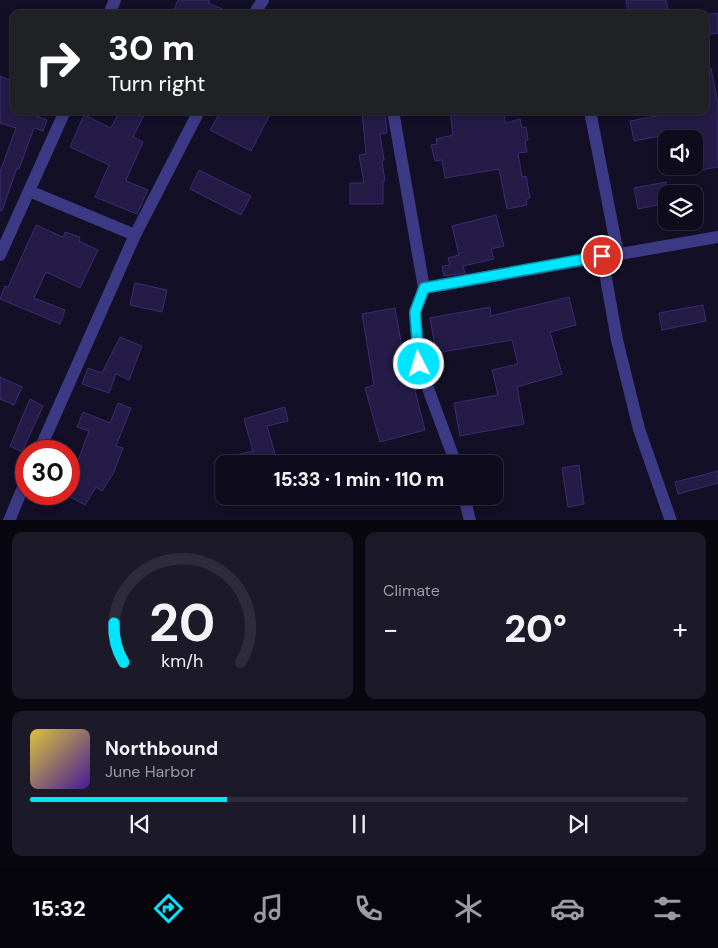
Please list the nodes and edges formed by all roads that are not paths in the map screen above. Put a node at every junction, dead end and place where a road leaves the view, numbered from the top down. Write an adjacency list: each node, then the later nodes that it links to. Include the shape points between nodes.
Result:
1 (63, 115): 5 (street)
2 (197, 115): 6 (street)
3 (394, 115): 12 (street)
4 (591, 115): 9 (street)
5 (29, 191): 6 (street); 8 (street)
6 (135, 234): 13 (street)
7 (718, 237): 9 (street)
8 (3, 240): 10 (street)
9 (618, 254): 11 (street)
10 (0, 255)
11 (602, 256): 12 (street); 19 (street, via 617,340 639,429)
12 (424, 288): 14 (street, via 415,312 419,364)
13 (44, 440)
14 (453, 455)
15 (15, 504): 17 (street)
16 (466, 505): 18 (street)
17 (8, 520)
18 (470, 520)
19 (671, 520)

